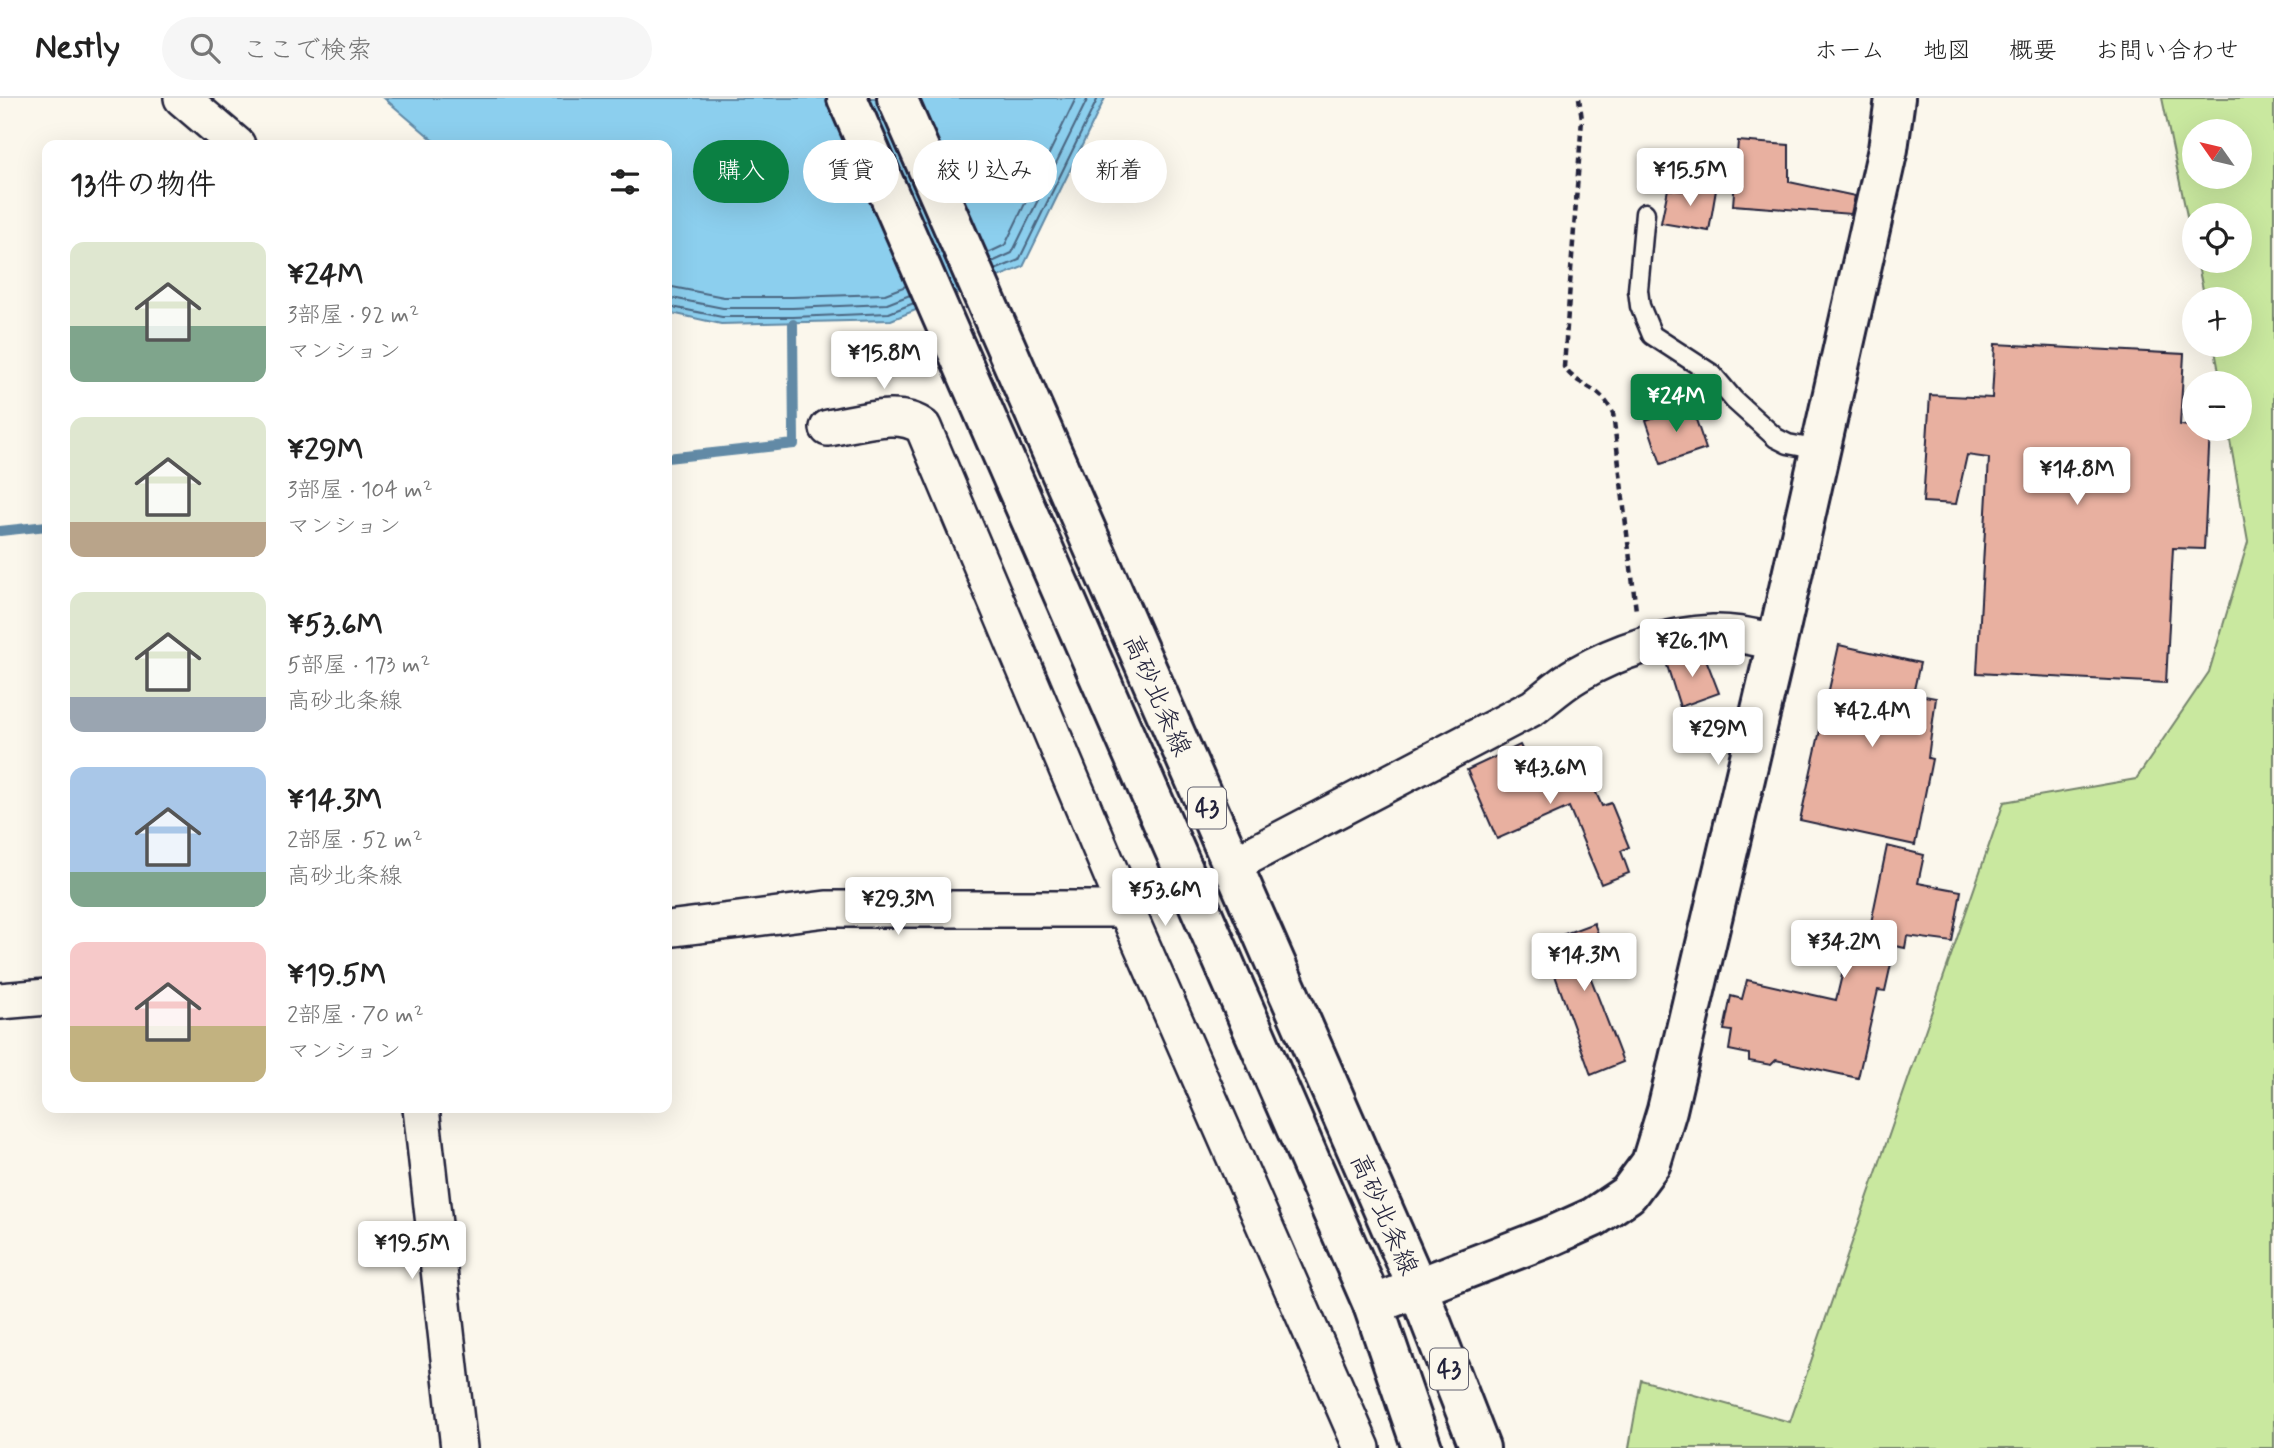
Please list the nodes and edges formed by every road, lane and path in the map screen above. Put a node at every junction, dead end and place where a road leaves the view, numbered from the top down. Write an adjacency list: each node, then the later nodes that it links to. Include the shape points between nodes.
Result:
1 (182, 98): 6 (street)
2 (847, 98): 19 (main road, 高砂北条線 / 43)
3 (897, 98): 12 (main road, 高砂北条線 / 43)
4 (1578, 98): 11 (path, via 1582,119 1564,367 1595,388 1613,413)
5 (1895, 98): 9 (main road, via 1888,149)
6 (231, 140)
7 (1646, 213): 9 (lane, via 1638,290 1652,335 1712,374 1776,438)
8 (828, 428): 13 (street, via 898,417 913,419 923,427)
9 (1820, 450): 10 (main road)
10 (1777, 642): 11 (street, via 1713,633); 18 (main road, via 1651,1163 1628,1194 1594,1217)
11 (1640, 647): 12 (street, via 1577,674 1534,707)
12 (1232, 865): 18 (main road, 高砂北条線 / 43)
13 (1126, 909): 14 (street, via 826,909); 21 (street)
14 (672, 928)
15 (42, 997): 16 (street)
16 (0, 1001)
17 (422, 1113): 20 (street)
18 (1418, 1289): 19 (main road); 23 (main road, 高砂北条線 / 43)
19 (1373, 1305): 22 (main road, 高砂北条線 / 43)
20 (458, 1448)
21 (1362, 1448)
22 (1422, 1448)
23 (1480, 1448)

